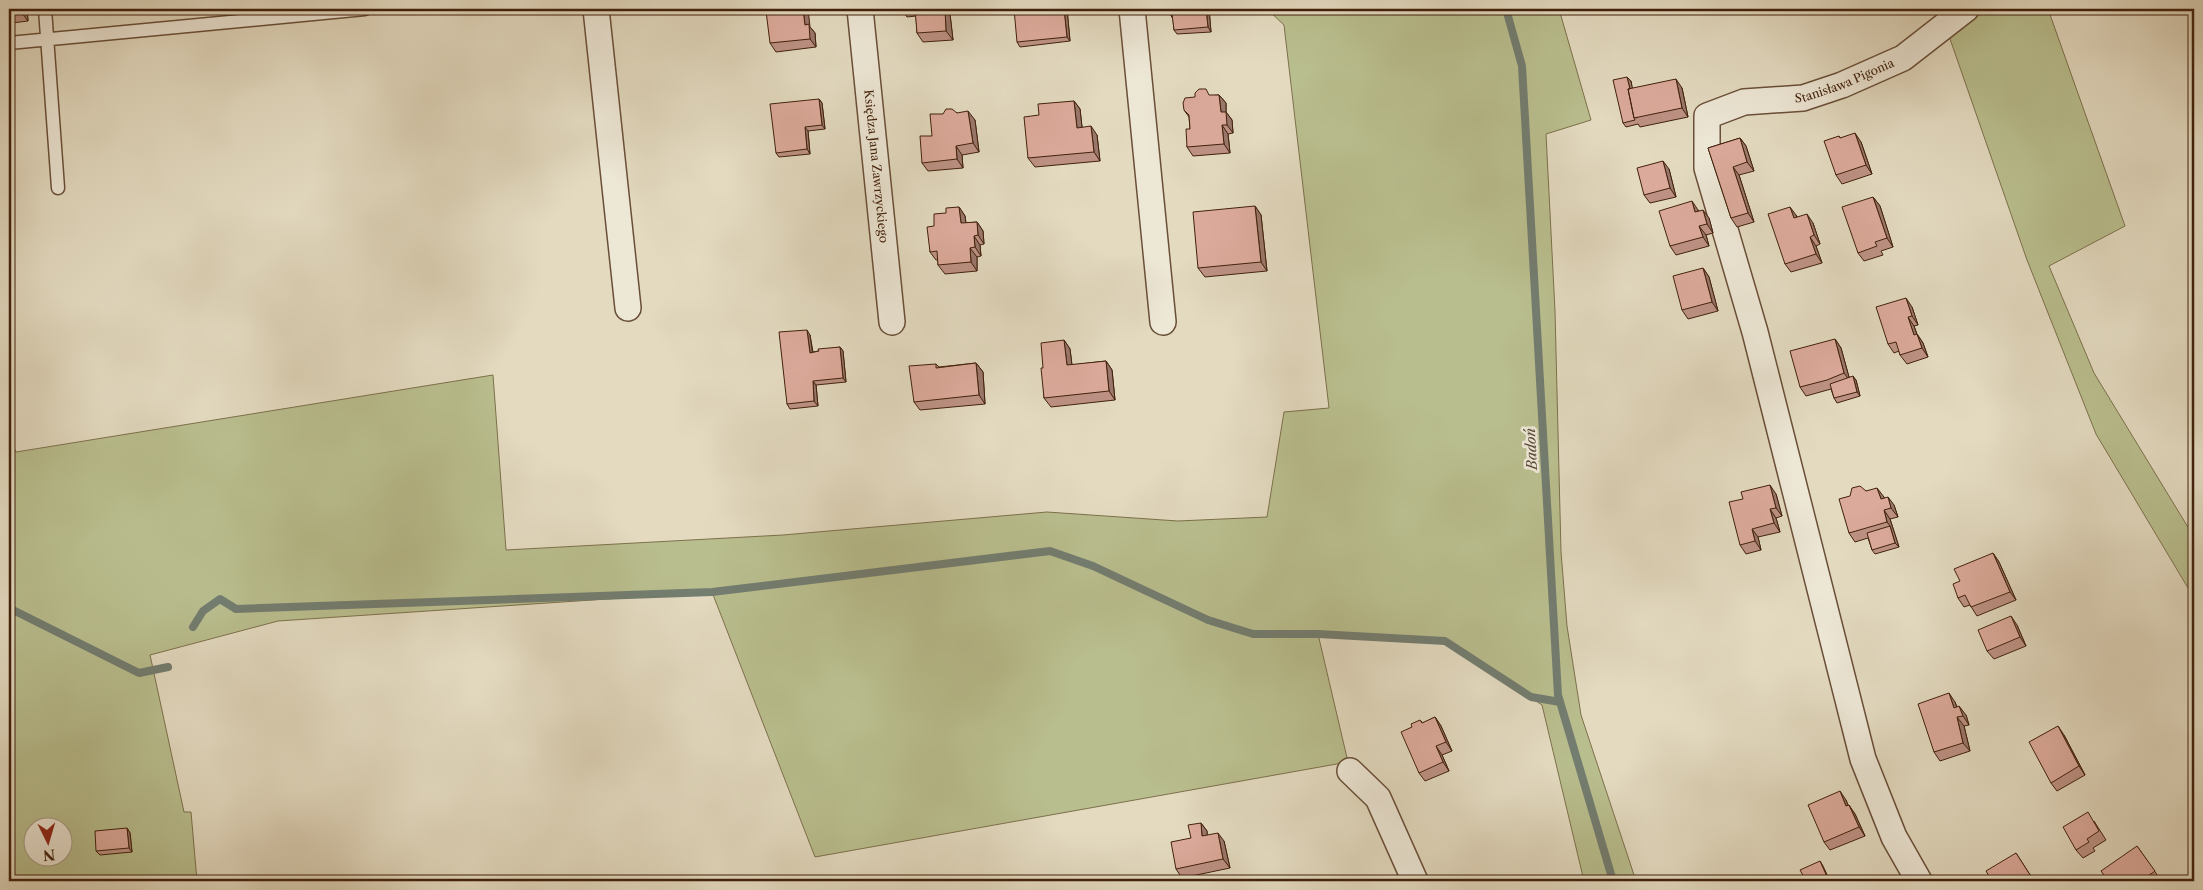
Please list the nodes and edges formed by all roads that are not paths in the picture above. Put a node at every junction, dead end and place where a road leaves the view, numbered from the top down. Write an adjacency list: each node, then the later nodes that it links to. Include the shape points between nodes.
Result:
1 (45, 9): 7 (lane)
2 (365, 9): 7 (lane)
3 (596, 9): 10 (street)
4 (860, 9): 11 (street, Księdza Jana Zawrzyckiego)
5 (1132, 9): 12 (street)
6 (1966, 9): 15 (street, Stanisława Pigonia, via 1904,58 1842,86 1803,98 1744,102 1707,116 1707,168 1755,332 1863,759 1894,837)
7 (48, 39): 8 (lane); 9 (lane)
8 (9, 43)
9 (58, 188)
10 (628, 308)
11 (892, 322)
12 (1163, 322)
13 (1350, 771): 14 (street, via 1378,798)
14 (1415, 881)
15 (1919, 881)

